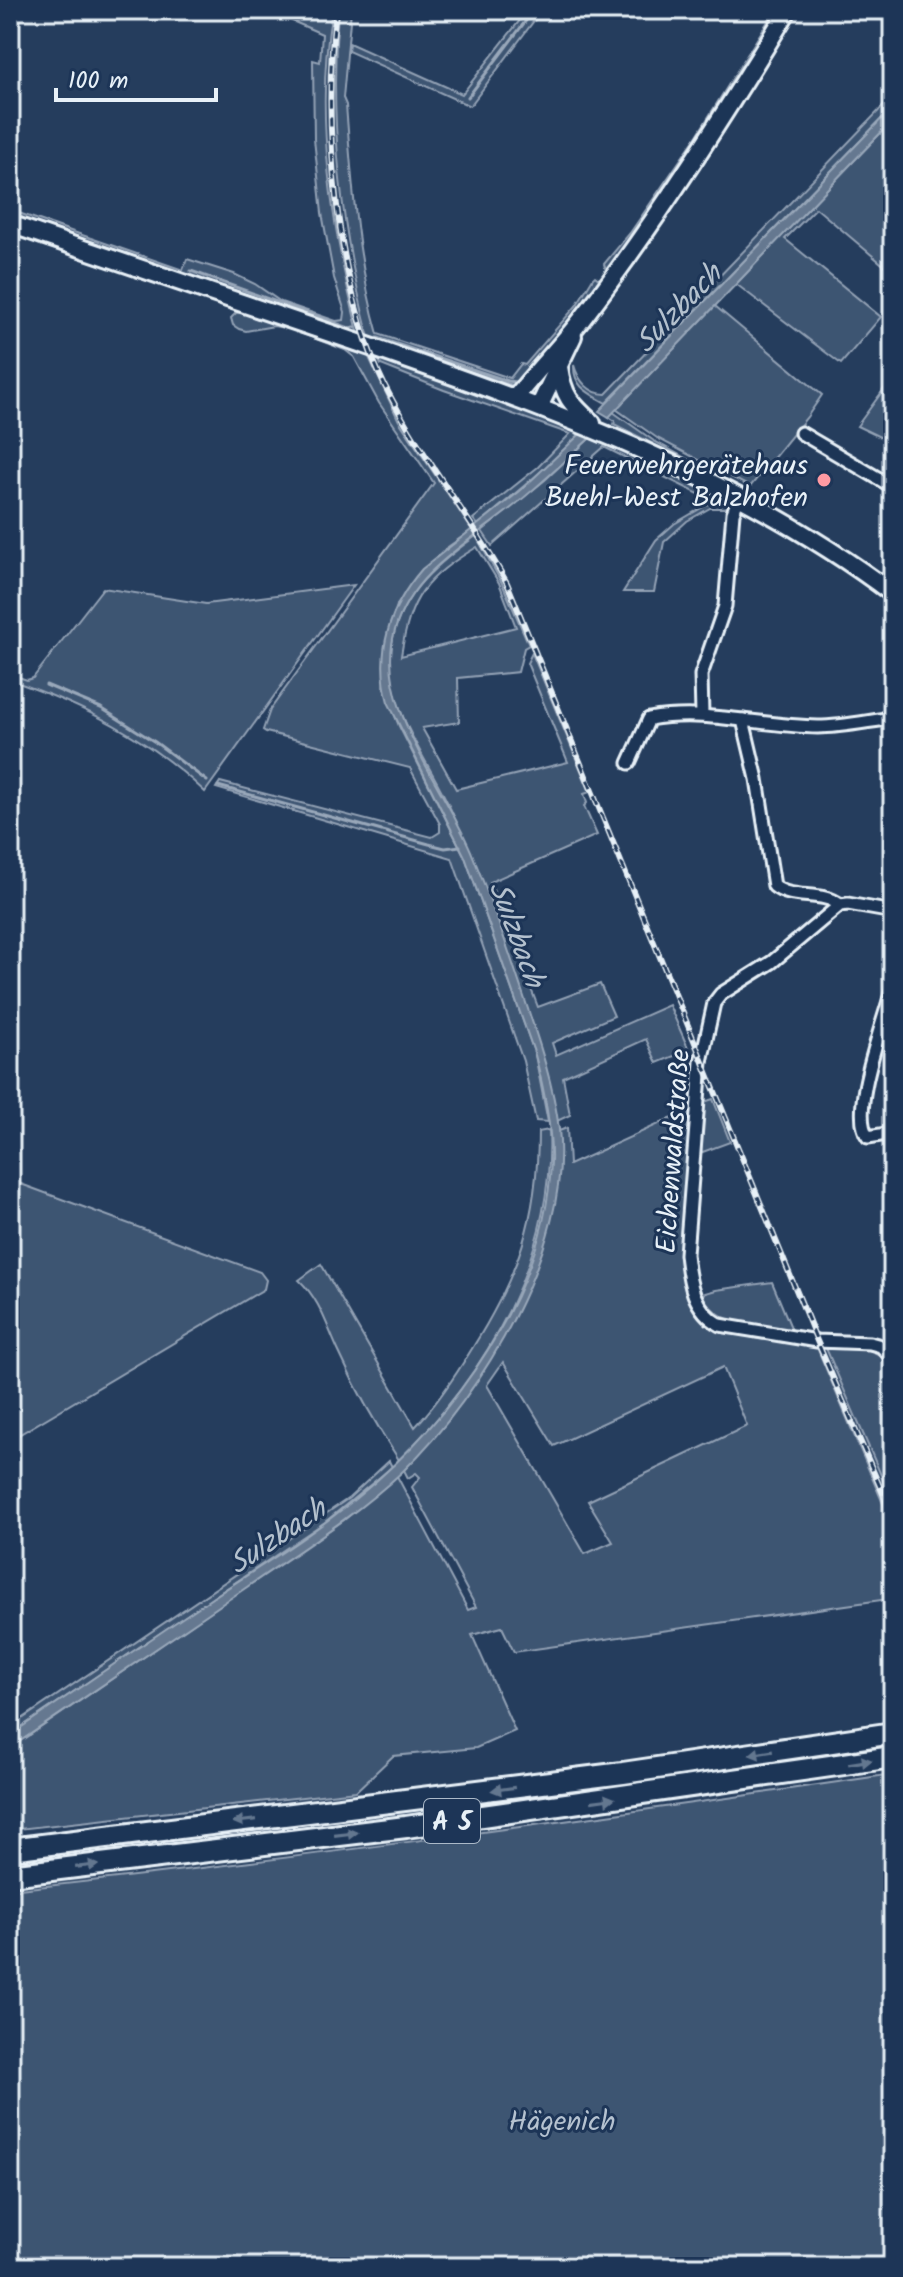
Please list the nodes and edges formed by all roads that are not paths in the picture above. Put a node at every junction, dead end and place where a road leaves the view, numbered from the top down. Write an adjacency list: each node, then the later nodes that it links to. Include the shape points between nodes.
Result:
1 (788, 10): 3 (street, via 719,123)
2 (10, 224): 5 (street)
3 (580, 322): 4 (street); 5 (street)
4 (559, 367): 6 (street); 7 (street, via 562,387)
5 (515, 398): 6 (street)
6 (539, 407): 7 (street)
7 (582, 419): 10 (street)
8 (801, 433): 9 (street)
9 (893, 487)
10 (739, 497): 11 (street); 12 (street, via 725,606 701,675)
11 (893, 594)
12 (702, 715): 14 (street); 15 (street, via 649,719)
13 (893, 718): 14 (street, via 820,727)
14 (743, 720): 16 (street, via 774,886)
15 (629, 763)
16 (840, 905): 17 (street); 21 (street, Eichenwaldstraße, via 772,962 726,990 712,1008 701,1062 688,1272 697,1303 720,1325 817,1341 870,1343)
17 (893, 912): 18 (street)
18 (893, 924)
19 (893, 986): 20 (street, via 864,1088 862,1118 868,1137)
20 (893, 1133)
21 (893, 1359)
22 (893, 1733): 24 (highway, A 5, one-way to 24, via 544,1784)
23 (893, 1757): 25 (highway, A 5, one-way to 23, via 406,1827)
24 (10, 1849)
25 (10, 1875)

